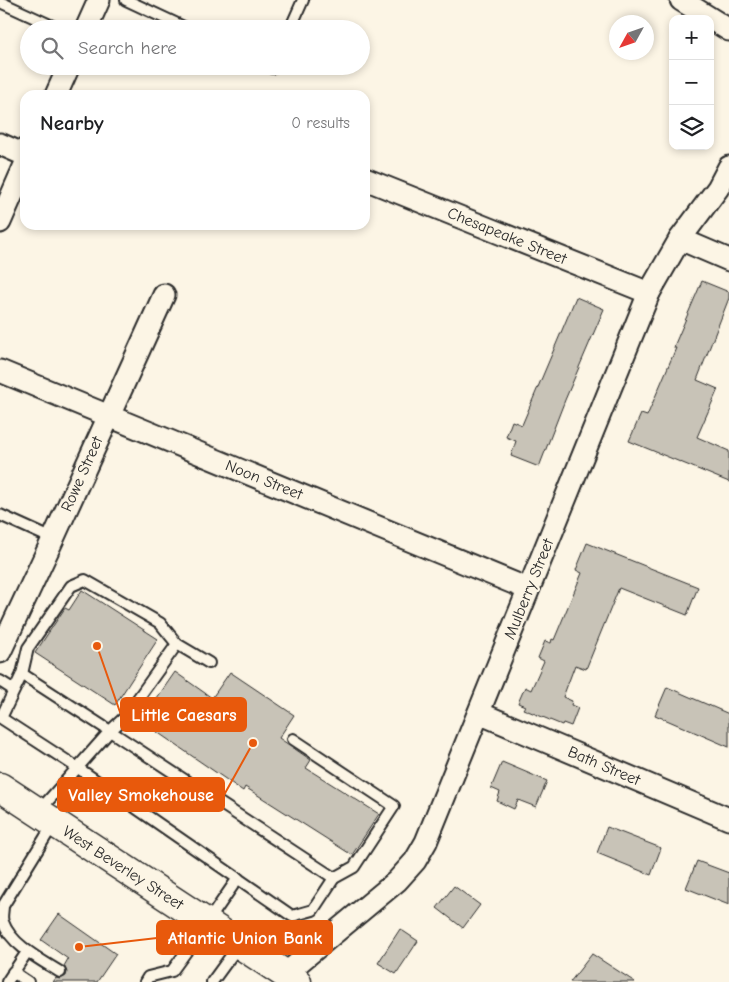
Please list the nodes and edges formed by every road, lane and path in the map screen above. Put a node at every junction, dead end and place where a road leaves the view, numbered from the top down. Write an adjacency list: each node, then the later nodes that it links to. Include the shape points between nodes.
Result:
1 (99, 0): 7 (street)
2 (126, 0): 8 (lane)
3 (303, 0): 9 (lane)
4 (681, 0): 10 (street)
5 (0, 2): 6 (lane)
6 (39, 20)
7 (90, 20)
8 (169, 20)
9 (294, 20)
10 (729, 30)
11 (65, 75): 12 (street)
12 (58, 90)
13 (0, 144): 14 (street)
14 (20, 153)
15 (729, 168): 19 (street, Mulberry Street)
16 (20, 176): 18 (street)
17 (370, 181): 21 (street, Chesapeake Street)
18 (0, 222)
19 (680, 239): 20 (street); 21 (street, Mulberry Street)
20 (729, 260)
21 (649, 293): 27 (street, Mulberry Street)
22 (164, 295): 24 (street, Rowe Street)
23 (0, 371): 24 (street, Noon Street)
24 (108, 416): 26 (street, Rowe Street); 27 (street, Noon Street)
25 (0, 515): 26 (lane)
26 (54, 539): 29 (street, Rowe Street)
27 (528, 589): 34 (street, Mulberry Street)
28 (177, 644): 30 (lane); 31 (lane, via 160,623 85,580 70,586 28,648); 35 (lane, via 124,718)
29 (0, 652)
30 (209, 663)
31 (22, 674): 33 (lane); 35 (lane)
32 (0, 682): 33 (lane)
33 (14, 690): 37 (lane, via 1,718)
34 (479, 714): 40 (street, Bath Street); 48 (street, Mulberry Street, via 428,838 415,861)
35 (110, 731): 37 (lane); 42 (lane)
36 (293, 739): 42 (lane, via 394,806 354,867)
37 (78, 768): 39 (lane); 41 (lane)
38 (0, 787): 39 (main road, West Beverley Street)
39 (46, 817): 43 (main road, West Beverley Street); 45 (lane, via 4,906 2,920 7,931)
40 (729, 818)
41 (238, 878): 42 (lane, via 292,916 313,910); 43 (lane)
42 (334, 878)
43 (208, 923): 44 (main road, West Beverley Street); 52 (lane, via 172,971 148,977)
44 (240, 944): 48 (main road, West Beverley Street); 49 (lane)
45 (27, 952): 46 (lane); 47 (lane)
46 (13, 972): 50 (lane); 51 (lane)
47 (60, 972)
48 (291, 978)
49 (215, 981)
50 (7, 982)
51 (28, 982)
52 (145, 982)

